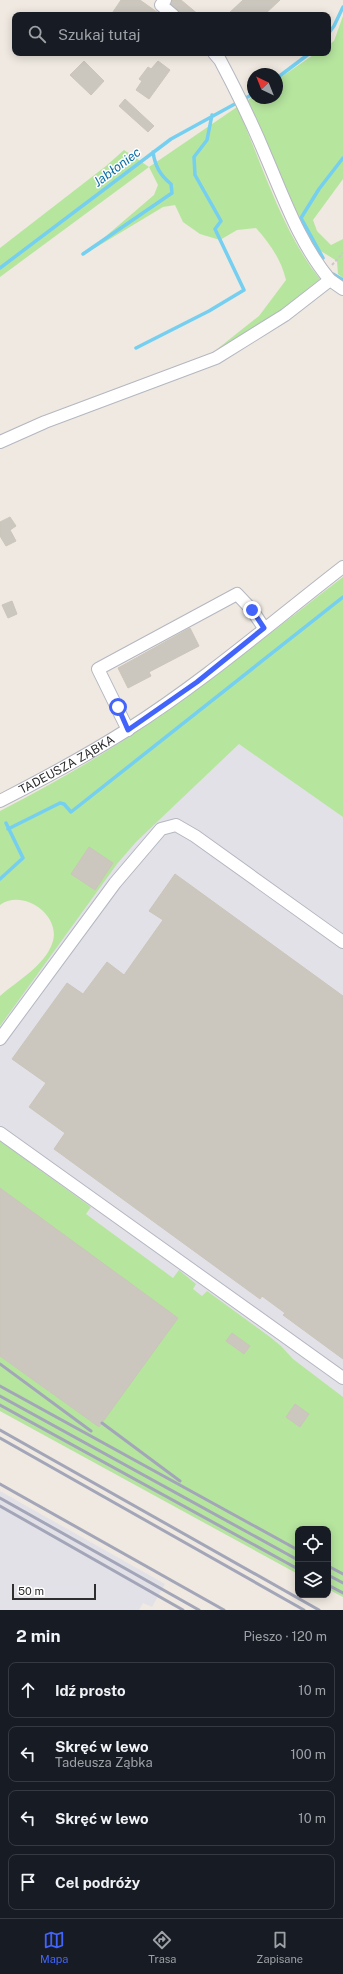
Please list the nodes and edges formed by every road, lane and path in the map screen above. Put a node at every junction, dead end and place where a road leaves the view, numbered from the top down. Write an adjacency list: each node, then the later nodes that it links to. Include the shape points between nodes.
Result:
1 (165, 0): 2 (street, via 161,6)
2 (169, 12)
3 (217, 56): 5 (street, via 245,108 298,234)
4 (343, 253): 5 (path)
5 (326, 276): 6 (street); 7 (street, via 285,316 216,358 45,422)
6 (343, 289)
7 (0, 442)
8 (343, 567): 9 (street, TADEUSZA ZĄBKA)
9 (264, 628): 10 (street, TADEUSZA ZĄBKA, via 197,682); 10 (street, via 237,594 98,669)
10 (128, 730): 11 (street, TADEUSZA ZĄBKA)
11 (0, 802)
12 (343, 942): 13 (street, via 195,836 176,825 161,829 115,883)
13 (0, 1039)
14 (0, 1132): 15 (street)
15 (343, 1378)

